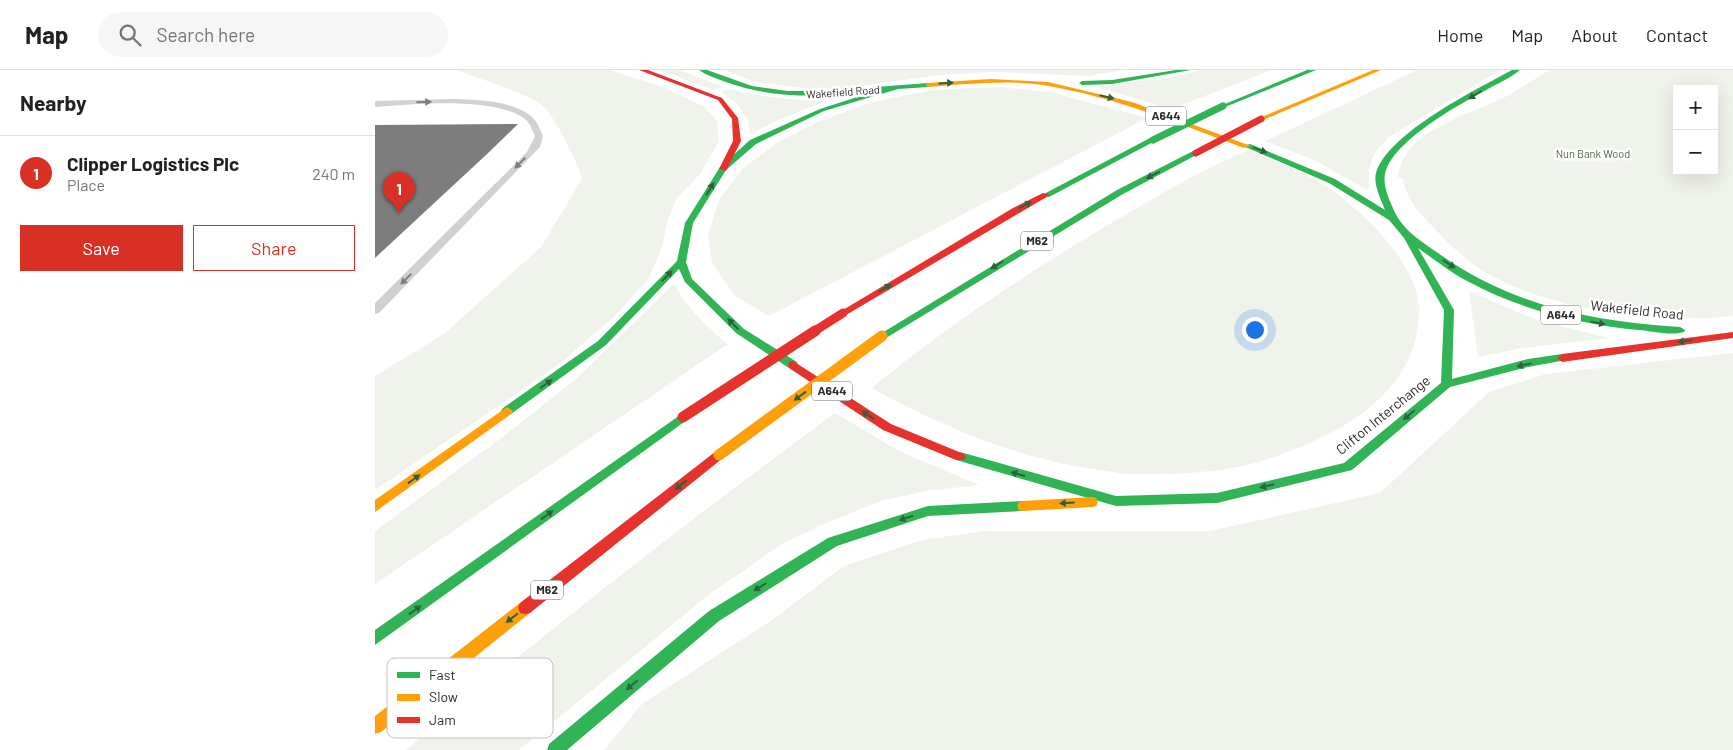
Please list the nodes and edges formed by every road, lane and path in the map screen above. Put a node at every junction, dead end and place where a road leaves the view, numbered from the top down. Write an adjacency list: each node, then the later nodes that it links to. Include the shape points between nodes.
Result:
1 (642, 70): 10 (main road, A644, via 720,99 736,119 737,141)
2 (702, 70): 8 (main road, Wakefield Road / A644, via 758,90 802,94 832,95)
3 (1188, 70): 7 (main road, via 1112,82)
4 (1313, 70): 19 (main road, one-way to 4, bridge, via 683,417 843,312 1016,210 1223,106)
5 (1378, 70): 20 (main road, M62, one-way to 20, bridge, via 1261,120 1120,192 882,336 719,455)
6 (1517, 70): 11 (main road, one-way to 11, via 1408,137 1384,161 1380,176)
7 (1048, 84): 8 (main road, Clifton Interchange / A644, one-way to 7, via 991,81); 11 (main road, Clifton Interchange / A644, one-way to 11, via 1130,103 1267,153 1332,182)
8 (897, 87): 10 (main road, Clifton Interchange / A644, via 822,110 773,132 753,142)
9 (375, 104): 14 (lane, one-way to 14, via 453,102 491,105 526,116 539,136 530,154)
10 (723, 169): 13 (main road, Clifton Interchange / A644, one-way to 10, via 689,223)
11 (1392, 218): 12 (main road, Clifton Interchange / A644)
12 (1408, 237): 15 (main road, Wakefield Road / A644, one-way to 15, via 1480,284 1537,309 1601,324); 16 (main road, Clifton Interchange / A644, via 1449,310)
13 (681, 262): 17 (main road, Clifton Interchange / A644, one-way to 13, via 969,461 887,427 740,331 688,280); 18 (main road, one-way to 13, via 602,343)
14 (375, 310)
15 (1733, 334): 16 (main road, Wakefield Road / A644, one-way to 16, via 1528,363)
16 (1446, 384): 17 (main road, Clifton Interchange / A644, one-way to 17, via 1348,467 1217,498)
17 (1116, 501): 23 (main road, one-way to 23, via 928,511 833,542 714,616)
18 (375, 508)
19 (375, 638)
20 (461, 658)
21 (387, 717): 22 (main road, M62, one-way to 22, bridge)
22 (375, 726)
23 (555, 750)

